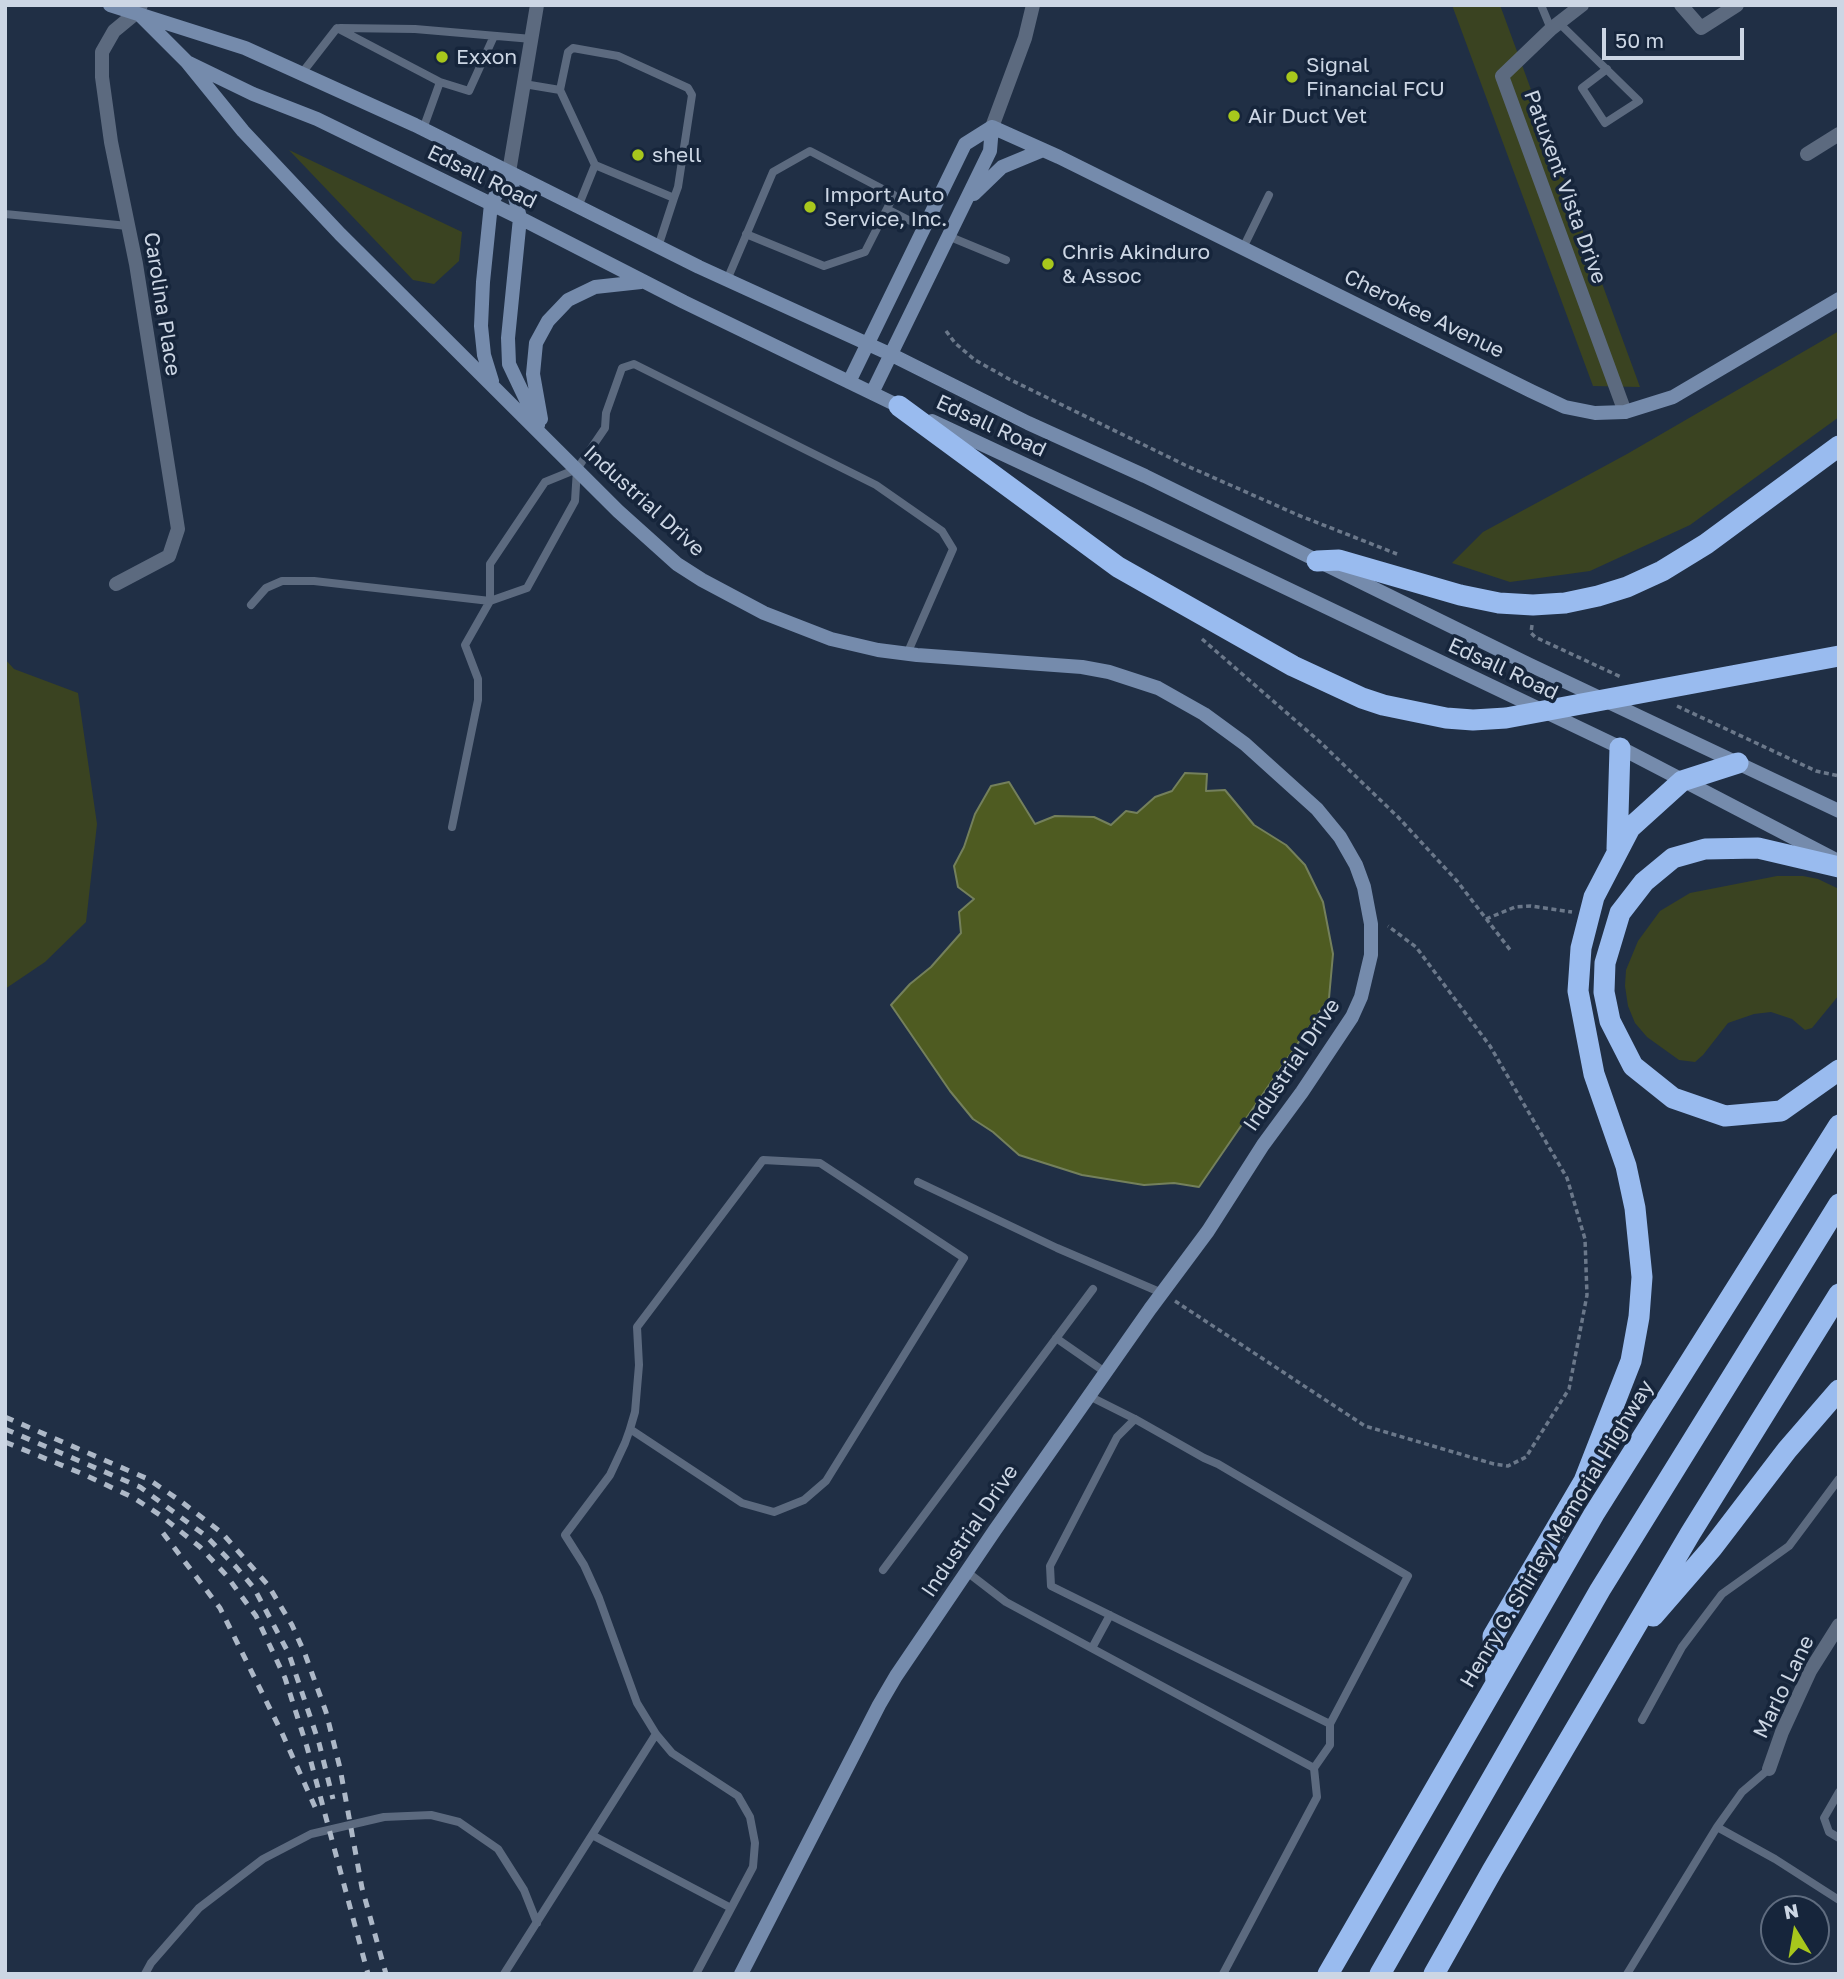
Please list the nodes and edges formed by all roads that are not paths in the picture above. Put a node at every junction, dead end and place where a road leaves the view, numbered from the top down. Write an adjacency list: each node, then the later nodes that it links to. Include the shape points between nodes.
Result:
1 (110, 5): 8 (main road, Edsall Road)
2 (537, 5): 12 (street)
3 (1033, 5): 19 (street)
4 (1541, 5): 9 (lane)
5 (1582, 5): 9 (street, Patuxent Vista Drive)
6 (1681, 5): 7 (street, via 1701,28)
7 (1737, 5)
8 (139, 9): 13 (main road, Edsall Road); 15 (main road, Edsall Road); 34 (street, Carolina Place, via 114,31 102,52 105,104)
9 (1555, 25): 14 (lane); 50 (street, Patuxent Vista Drive, via 1502,76)
10 (337, 28): 11 (lane); 15 (lane); 16 (lane)
11 (494, 36): 12 (lane); 16 (lane, via 469,91)
12 (532, 39): 17 (street)
13 (187, 62): 28 (main road, Edsall Road); 47 (main road, via 243,131 340,234)
14 (1607, 69): 14 (lane, via 1639,101 1605,123 1583,88)
15 (302, 73): 20 (main road, Edsall Road)
16 (440, 82): 20 (lane)
17 (524, 84): 18 (lane); 25 (street)
18 (560, 90): 24 (lane); 27 (lane, via 568,52 573,48 618,56 688,88 692,102)
19 (992, 127): 22 (main road, Cherokee Avenue); 30 (main road, via 989,151); 35 (main road, via 965,144)
20 (423, 129): 25 (main road, Edsall Road)
21 (1839, 134): 23 (street)
22 (1043, 150): 30 (main road, via 1002,167); 39 (main road, Cherokee Avenue)
23 (1807, 154)
24 (595, 165): 27 (lane); 29 (lane)
25 (509, 172): 28 (main road, Industrial Drive); 29 (main road, Edsall Road); 33 (main road, Industrial Drive)
26 (1269, 195): 39 (lane)
27 (674, 198): 38 (lane)
28 (491, 204): 33 (main road, Edsall Road); 47 (main road, Industrial Drive, via 481,326)
29 (578, 207): 38 (main road, Edsall Road)
30 (962, 208): 37 (main road)
31 (887, 209): 35 (lane); 36 (lane, via 864,252 824,267); 36 (lane, via 894,195 810,151 773,172)
32 (5, 214): 34 (lane)
33 (520, 218): 42 (main road, Edsall Road); 51 (main road, Industrial Drive, via 509,364)
34 (128, 226): 55 (street, Carolina Place, via 178,529 169,556)
35 (924, 228): 44 (main road)
36 (747, 234): 41 (lane)
37 (948, 236): 40 (lane); 45 (main road)
38 (658, 247): 41 (main road, Edsall Road)
39 (1243, 248): 50 (main road, Cherokee Avenue, via 1566,407)
40 (1006, 260)
41 (727, 280): 44 (main road, Edsall Road)
42 (643, 281): 46 (main road, Edsall Road); 51 (main road, via 595,287 568,300 548,321 536,343 533,374)
43 (1839, 299): 50 (main road, Cherokee Avenue, via 1672,397)
44 (868, 344): 45 (main road, Edsall Road); 46 (main road)
45 (891, 355): 48 (main road); 54 (main road, Edsall Road)
46 (849, 382): 48 (main road, Edsall Road)
47 (494, 386): 51 (main road, Industrial Drive)
48 (873, 393): 49 (main road, Edsall Road)
49 (899, 406): 59 (highway, via 1118,567 1293,666 1383,705 1446,718 1506,718); 60 (main road, Edsall Road)
50 (1625, 412)
51 (544, 435): 53 (main road, Industrial Drive)
52 (1839, 446): 54 (highway, via 1706,544 1662,571 1598,596 1565,603 1499,603 1339,559)
53 (577, 469): 56 (lane, via 575,501 527,588); 56 (lane, via 545,482 490,564); 58 (main road, Industrial Drive, via 657,548 702,580 764,613 831,639); 58 (lane, via 606,428 606,414 622,368 634,364 877,485 942,531 953,549)
54 (1317, 561): 61 (main road, Edsall Road)
55 (116, 584)
56 (491, 601): 57 (lane, via 314,580 282,581 266,588); 64 (lane, via 465,645 478,679 478,700)
57 (251, 605)
58 (907, 654): 73 (main road, Industrial Drive, via 1082,667 1132,678 1173,695 1245,744 1317,809 1356,865 1370,911 1372,942 1368,975 1352,1017)
59 (1839, 656)
60 (1620, 748): 62 (main road, Edsall Road); 65 (highway)
61 (1738, 763): 62 (highway); 63 (main road, Edsall Road)
62 (1682, 781): 65 (highway, via 1630,828); 66 (main road, Edsall Road)
63 (1839, 811)
64 (452, 827)
65 (1617, 851): 88 (highway, via 1594,897 1581,948 1578,991 1594,1074 1626,1166 1635,1209 1642,1277 1639,1317 1631,1361 1584,1481 1493,1636)
66 (1839, 861)
67 (1839, 867): 68 (highway, via 1758,848 1705,849 1673,858 1644,882 1620,913 1605,963 1604,992 1611,1021 1633,1066 1673,1098 1726,1116 1781,1111)
68 (1839, 1070)
69 (1839, 1125): 88 (highway, Henry G. Shirley Memorial Highway, via 1594,1514)
70 (918, 1182): 73 (lane)
71 (1839, 1203): 107 (highway, via 1600,1590)
72 (1093, 1289): 75 (lane)
73 (1162, 1293): 76 (main road, Industrial Drive)
74 (1839, 1294): 87 (highway)
75 (1056, 1338): 76 (lane); 82 (lane)
76 (1105, 1373): 78 (main road, Industrial Drive)
77 (1839, 1390): 87 (highway)
78 (1089, 1396): 79 (lane); 83 (main road, Industrial Drive)
79 (1135, 1419): 84 (lane, via 1117,1437 1050,1566 1051,1586); 90 (lane, via 1408,1576)
80 (630, 1429): 80 (lane, via 638,1376 637,1327 763,1160 820,1163 964,1258 826,1481 804,1500 774,1512 742,1503); 91 (lane, via 610,1475 565,1535 599,1598 637,1703)
81 (1839, 1479): 89 (lane, via 1789,1546 1722,1594 1682,1647)
82 (883, 1570)
83 (967, 1572): 86 (lane, via 1006,1602); 104 (main road, Industrial Drive, via 879,1705)
84 (1110, 1615): 86 (lane); 90 (lane)
85 (1838, 1627): 93 (street, Marlo Lane, via 1810,1671)
86 (1092, 1648): 92 (lane)
87 (1619, 1655): 108 (highway)
88 (1496, 1682): 106 (highway, Henry G. Shirley Memorial Highway)
89 (1642, 1720)
90 (1330, 1724): 92 (lane, via 1330,1745)
91 (656, 1734): 96 (lane); 99 (lane, via 672,1754 738,1796 750,1817 753,1867)
92 (1314, 1768): 105 (lane, via 1317,1797)
93 (1769, 1769): 95 (lane, via 1742,1792)
94 (1839, 1792): 97 (lane, via 1824,1818 1829,1832)
95 (1717, 1827): 98 (lane); 109 (lane)
96 (592, 1835): 99 (lane); 100 (lane)
97 (1839, 1838)
98 (1839, 1899)
99 (731, 1908): 103 (lane)
100 (537, 1923): 101 (lane, via 524,1890 498,1849 459,1822 431,1815 384,1817 311,1834 263,1859 199,1908); 102 (lane)
101 (145, 1974)
102 (505, 1974)
103 (696, 1974)
104 (741, 1974)
105 (1223, 1974)
106 (1328, 1974)
107 (1380, 1974)
108 (1434, 1974)
109 (1627, 1974)

